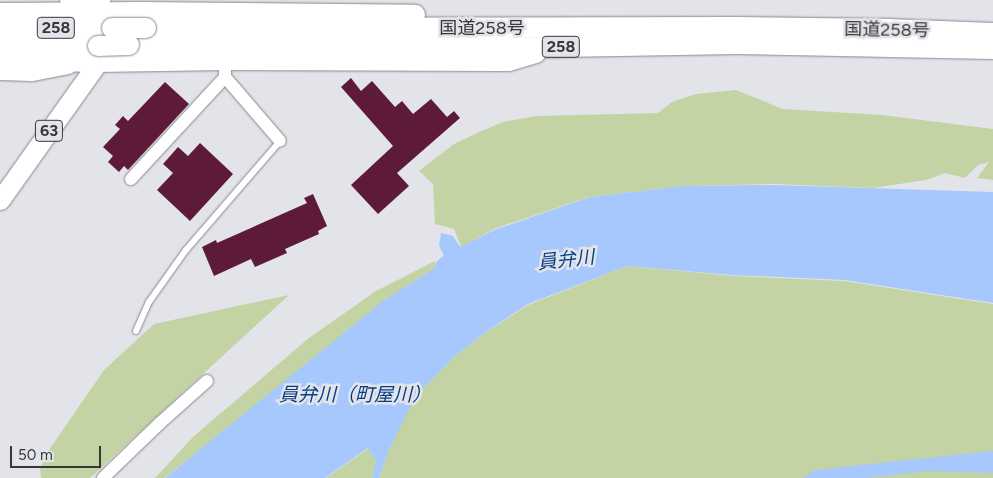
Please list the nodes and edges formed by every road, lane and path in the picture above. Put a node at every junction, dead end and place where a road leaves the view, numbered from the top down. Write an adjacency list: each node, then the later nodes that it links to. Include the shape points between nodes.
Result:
1 (66, 0): 2 (street, via 87,4)
2 (105, 0)
3 (0, 13): 4 (highway)
4 (147, 13): 5 (highway, 国道258号 / 258, bridge, via 112,28); 6 (highway, 国道258号 / 258, via 634,28 888,29); 10 (highway)
5 (0, 28)
6 (993, 33)
7 (0, 46): 10 (highway, 国道258号 / 258)
8 (560, 47): 9 (highway, 国道258号 / 258, via 738,44); 10 (highway, 国道258号 / 258, bridge, via 129,45); 12 (highway, via 508,61)
9 (993, 49)
10 (98, 54): 11 (highway); 12 (highway); 13 (street, via 32,75); 16 (main road, 63)
11 (0, 60)
12 (225, 68): 14 (street); 15 (street)
13 (0, 74)
14 (280, 141): 17 (lane, via 186,250 149,302)
15 (131, 179)
16 (0, 200)
17 (136, 332)
18 (207, 381): 19 (street)
19 (102, 478)

